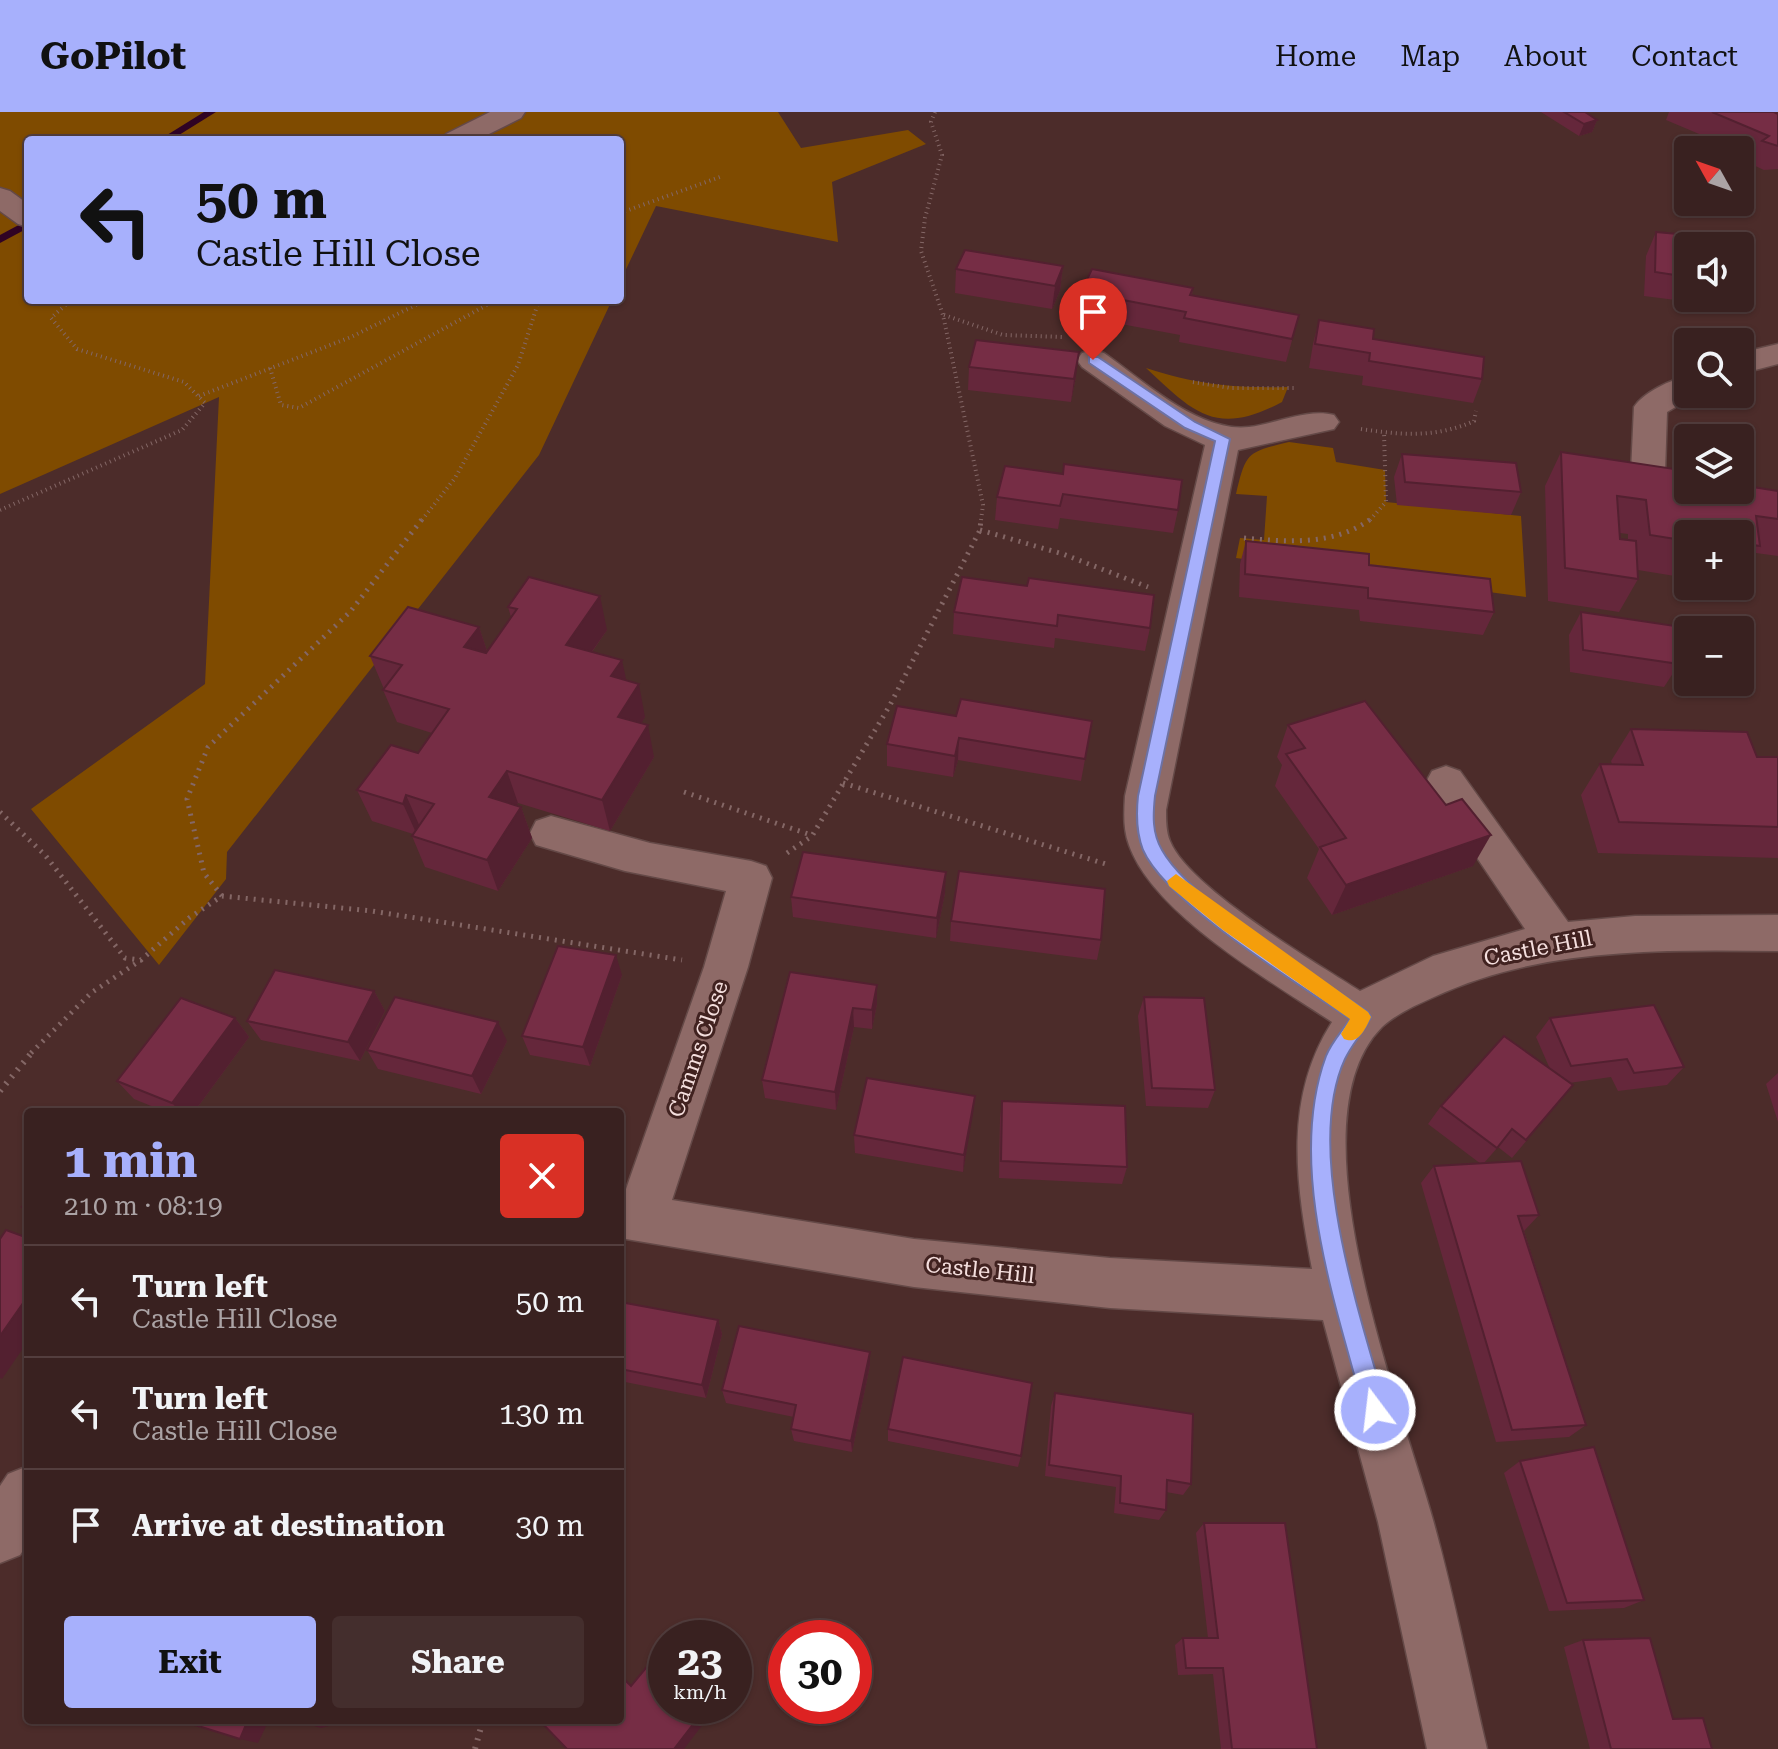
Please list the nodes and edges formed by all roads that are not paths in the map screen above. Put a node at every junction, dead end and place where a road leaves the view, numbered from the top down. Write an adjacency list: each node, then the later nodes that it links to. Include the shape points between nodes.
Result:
1 (511, 112): 2 (street)
2 (464, 136)
3 (1778, 354): 4 (street)
4 (1754, 359)
5 (1093, 360): 7 (street)
6 (1674, 394): 11 (street, via 1651,407)
7 (1151, 401): 8 (street); 10 (street)
8 (1119, 420)
9 (1322, 422): 10 (street)
10 (1223, 439): 16 (street, via 1144,821 1152,849 1169,876 1229,925)
11 (1648, 472)
12 (1446, 782): 15 (street)
13 (551, 833): 17 (street, Camms Close, via 686,869 751,878 726,967)
14 (1778, 933): 15 (street, Castle Hill)
15 (1557, 941): 16 (street, Castle Hill, via 1465,962 1383,1001)
16 (1362, 1017): 18 (street, Castle Hill, via 1336,1055 1320,1139 1324,1194)
17 (630, 1217): 18 (street, Castle Hill, via 914,1263 1110,1283)
18 (1344, 1296): 21 (street, Castle Hill, via 1399,1496)
19 (24, 1500): 20 (street)
20 (0, 1535)
21 (1457, 1749)

